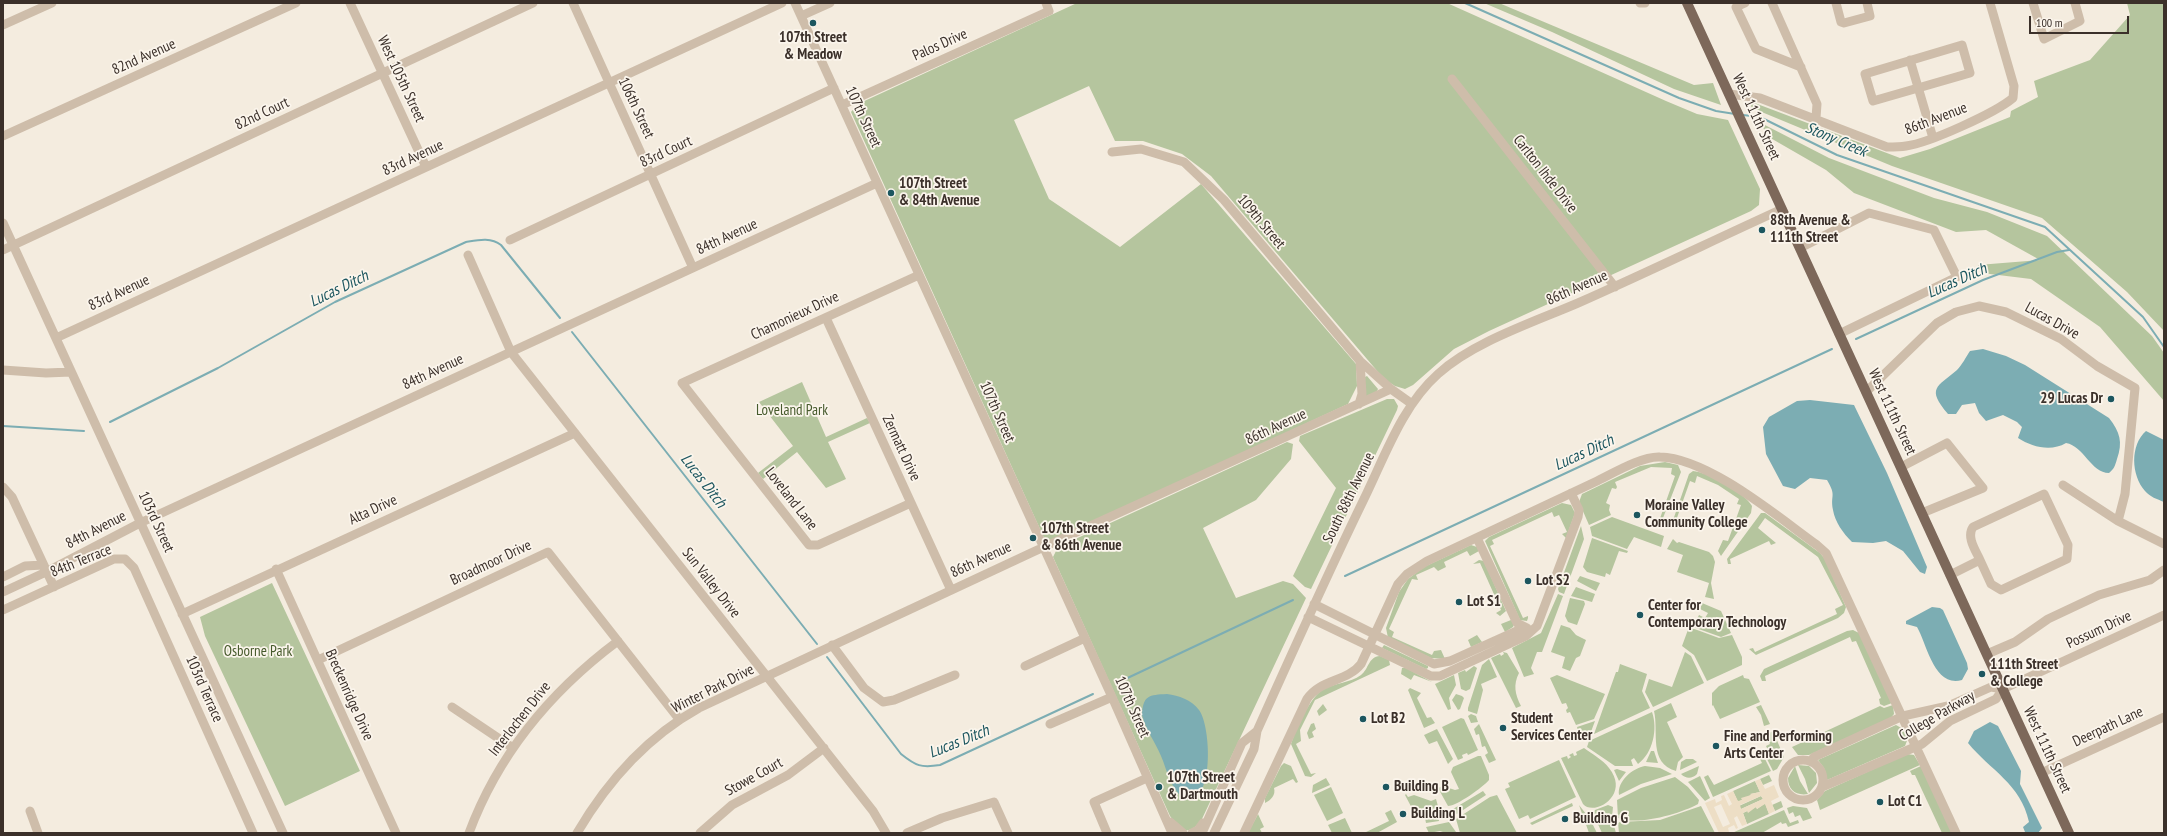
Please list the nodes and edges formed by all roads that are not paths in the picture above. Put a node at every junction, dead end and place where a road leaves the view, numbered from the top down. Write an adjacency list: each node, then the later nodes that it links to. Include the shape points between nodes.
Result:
1 (52, 3): 21 (street)
2 (296, 3): 32 (street, 82nd Avenue)
3 (350, 3): 24 (street, West 105th Street)
4 (533, 3): 24 (street, 82nd Court)
5 (573, 3): 26 (street, 106th Street)
6 (782, 3): 26 (street, 83rd Avenue)
7 (795, 3): 20 (street, 107th Street)
8 (830, 3): 20 (street)
9 (1640, 3): 10 (street)
10 (1645, 3)
11 (1687, 3): 29 (main road, West 111th Street)
12 (1745, 3): 23 (street, via 1736,7 1756,49)
13 (1772, 3): 23 (street)
14 (1836, 3): 15 (street, via 1841,22 1844,23 1870,16)
15 (1867, 3)
16 (1990, 3): 33 (street, 86th Avenue, via 2014,86 2013,98 2003,107)
17 (2033, 3): 18 (street, via 2044,39 2080,21)
18 (2075, 3)
19 (1048, 7): 30 (street, Palos Drive)
20 (801, 16): 27 (street, 107th Street)
21 (3, 25)
22 (1910, 60): 28 (street); 28 (street, via 1865,74 1873,101); 28 (street, via 1962,46 1970,73)
23 (1801, 67): 31 (street, via 1817,104)
24 (383, 72): 35 (street, West 105th Street); 41 (street, 82nd Court)
25 (1452, 79): 47 (street, Carlton Ihde Drive)
26 (609, 83): 35 (street, 83rd Avenue); 36 (street, 106th Street)
27 (834, 88): 30 (street, 107th Street); 36 (street, 83rd Court)
28 (1918, 88): 33 (street)
29 (1729, 94): 31 (street, 86th Avenue, via 1760,98); 38 (main road, West 111th Street)
30 (842, 105): 37 (street, 107th Street)
31 (1816, 118): 33 (street, 86th Avenue, via 1887,147 1906,146)
32 (3, 136)
33 (1933, 138)
34 (1112, 152): 52 (street, 109th Street, via 1141,149 1184,162 1224,200)
35 (426, 167): 50 (street, 83rd Avenue)
36 (651, 175): 40 (street, 83rd Court); 45 (street, 106th Street)
37 (877, 183): 45 (street, 84th Avenue); 46 (street, 107th Street)
38 (1782, 209): 42 (main road, West 111th Street); 47 (street, 86th Avenue)
39 (3, 223): 41 (street, 103rd Street)
40 (510, 240)
41 (13, 245): 43 (street, 82nd Court); 50 (street, 103rd Street)
42 (1800, 248): 49 (main road, West 111th Street); 49 (street, via 1868,213 1934,230 1957,277)
43 (3, 250)
44 (468, 255): 51 (street)
45 (694, 268): 51 (street, 84th Avenue)
46 (919, 275): 48 (street, Chamonieux Drive); 71 (street, 107th Street)
47 (1615, 287): 59 (street, 86th Avenue, via 1465,354 1436,376)
48 (826, 318): 55 (street, Chamonieux Drive); 65 (street, Zermatt Drive)
49 (1839, 334): 57 (main road, West 111th Street)
50 (56, 338): 54 (street, 103rd Street)
51 (511, 352): 60 (street, Sun Valley Drive); 68 (street, 84th Avenue)
52 (1360, 360): 56 (street, 109th Street); 58 (street, via 1362,394)
53 (3, 370): 54 (street)
54 (71, 372): 68 (street, 103rd Street)
55 (682, 384): 65 (street, Loveland Lane, via 809,545 818,545)
56 (1391, 389): 58 (street, 86th Avenue); 59 (street)
57 (1866, 392): 61 (main road, West 111th Street); 67 (street, Lucas Drive, via 1937,323 1956,312 1980,306 2006,312 2061,339 2097,366 2135,388 2125,494)
58 (1359, 404): 71 (street, 86th Avenue)
59 (1412, 404): 82 (street, South 88th Avenue)
60 (575, 433): 75 (street, Alta Drive); 99 (street, Sun Valley Drive)
61 (1901, 468): 66 (main road, West 111th Street); 66 (street, via 1947,443 1983,488)
62 (2063, 485): 67 (street)
63 (3, 487): 74 (street, via 12,496)
64 (1571, 493): 69 (street); 87 (street, via 1579,510 1578,517 1537,626); 103 (street, via 1641,461 1660,456 1724,478 1826,553)
65 (911, 503): 80 (street, Zermatt Drive)
66 (1922, 513): 77 (main road, West 111th Street)
67 (2118, 521): 70 (street)
68 (140, 523): 74 (street, 84th Avenue); 84 (street, 103rd Street)
69 (1477, 538): 87 (street, via 1517,623); 88 (street, via 1427,561 1407,574 1398,584)
70 (2164, 544)
71 (1043, 548): 80 (street, 86th Avenue); 89 (street, 107th Street)
72 (125, 559): 79 (street, 84th Terrace, via 114,559); 119 (street, 103rd Terrace, via 134,568)
73 (1980, 560): 73 (street, via 1991,584 2001,590 2067,559 2068,545 2044,494 1972,527 1970,534); 77 (street)
74 (44, 568): 78 (street, 84th Avenue, via 25,566); 79 (street); 81 (street, 84th Avenue)
75 (276, 569): 84 (street, Alta Drive); 94 (street, Breckenridge Drive)
76 (2164, 570): 93 (street, via 2150,580 2099,595 2048,619 2015,642)
77 (1950, 576): 93 (main road, West 111th Street)
78 (3, 577)
79 (54, 587): 83 (street, 84th Terrace)
80 (951, 590): 91 (street, 86th Avenue)
81 (3, 592)
82 (1314, 604): 86 (street, South 88th Avenue); 88 (street)
83 (3, 610)
84 (182, 614): 120 (street, 103rd Street)
85 (2164, 615): 100 (street, Possum Drive)
86 (1308, 617): 92 (street); 107 (street)
87 (1528, 628): 95 (street); 97 (street, via 1526,636 1440,676 1431,676)
88 (1374, 635): 92 (street); 95 (street, via 1434,664)
89 (1085, 638): 96 (street); 101 (street, 107th Street)
90 (618, 641): 94 (street, Broadmoor Drive, via 548,552); 105 (street, Broadmoor Drive); 109 (street, Interlochen Drive, via 560,690)
91 (832, 645): 98 (street, via 864,688 883,702); 99 (street, 86th Avenue)
92 (1368, 646): 97 (street); 134 (street, via 1356,670 1320,686 1310,695)
93 (1987, 654): 100 (main road, West 111th Street)
94 (318, 660): 121 (street, Breckenridge Drive)
95 (1446, 663): 97 (street, via 1433,671)
96 (1025, 666)
97 (1419, 670)
98 (955, 675)
99 (767, 676): 105 (street, Winter Park Drive); 110 (street, Sun Valley Drive)
100 (2003, 689): 103 (street, College Parkway, via 1991,687 1948,706); 108 (street, College Parkway, via 1996,698 1950,721); 112 (main road, West 111th Street)
101 (1112, 697): 106 (street); 113 (street, 107th Street)
102 (452, 707): 109 (street)
103 (1903, 716): 108 (street); 111 (street, College Parkway, via 1814,757)
104 (2164, 717): 112 (street, Deerpath Lane)
105 (680, 720): 123 (street, Winter Park Drive, via 643,749 621,771)
106 (1050, 724)
107 (1256, 731): 117 (street, via 1242,743); 133 (street, via 1254,749)
108 (1917, 746): 114 (street, College Parkway); 135 (street)
109 (513, 748): 122 (street, Interlochen Drive, via 483,798)
110 (824, 748): 124 (street, Stowe Court, via 788,774 732,805); 125 (street, Sun Valley Drive, via 873,810)
111 (1811, 761): 114 (street, via 1822,775); 114 (street, College Parkway, via 1795,761 1786,768 1784,788 1800,800 1811,798)
112 (2041, 773): 136 (main road, West 111th Street)
113 (1148, 778): 116 (street, 107th Street); 128 (street, via 1094,802)
114 (1822, 787)
115 (30, 811): 118 (street)
116 (1165, 817): 129 (street, 107th Street); 130 (street)
117 (1210, 817): 131 (street); 132 (street)
118 (38, 833)
119 (253, 833)
120 (283, 833)
121 (396, 833)
122 (469, 833)
123 (577, 833)
124 (700, 833)
125 (886, 833)
126 (907, 833): 127 (street, via 942,818 994,802)
127 (1008, 833)
128 (1107, 833)
129 (1172, 833)
130 (1183, 833)
131 (1192, 833)
132 (1202, 833)
133 (1214, 833)
134 (1244, 833)
135 (1956, 833)
136 (2069, 833)

